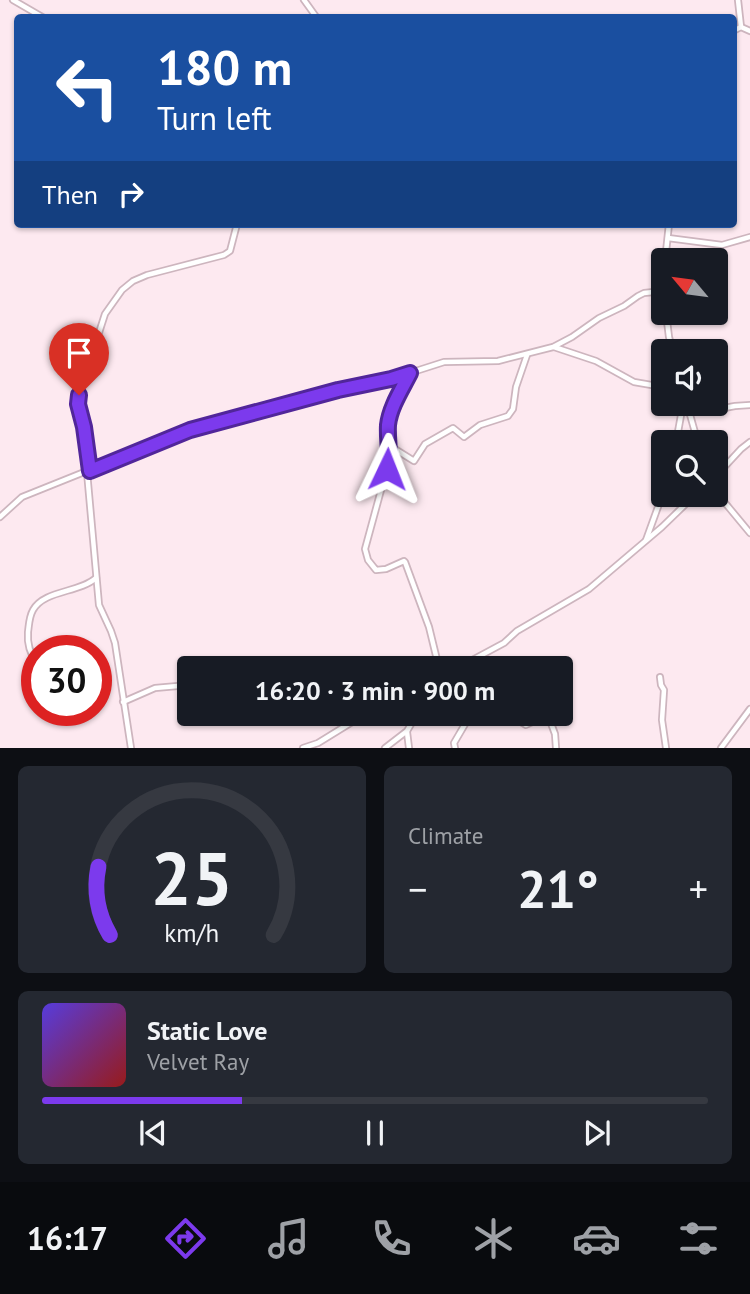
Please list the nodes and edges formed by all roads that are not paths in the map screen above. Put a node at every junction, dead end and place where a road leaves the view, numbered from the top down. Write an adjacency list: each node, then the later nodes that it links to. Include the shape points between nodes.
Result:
1 (13, 0): 3 (street)
2 (738, 0): 4 (street)
3 (37, 14)
4 (741, 27): 5 (street); 6 (street)
5 (737, 30)
6 (750, 30)
7 (236, 228): 22 (street, via 230,251 224,255 134,281 105,314 78,404)
8 (669, 228): 10 (street)
9 (750, 237): 10 (street, via 722,245)
10 (668, 238): 11 (street)
11 (667, 248)
12 (651, 292): 13 (street)
13 (553, 347): 14 (street); 16 (street, via 596,362 634,383)
14 (527, 354): 15 (street, via 498,361 443,362); 20 (street, via 508,416 480,425 464,437 453,428 425,444 414,461)
15 (410, 373): 20 (street, via 388,423); 22 (street, via 190,430)
16 (651, 385)
17 (750, 405): 18 (street)
18 (728, 407)
19 (750, 442): 21 (street)
20 (390, 446): 31 (street, via 365,549 376,570 405,562)
21 (728, 463)
22 (88, 471): 26 (street, via 22,497); 29 (street)
23 (728, 506): 27 (street)
24 (658, 507): 28 (street)
25 (682, 507): 28 (street)
26 (0, 517)
27 (750, 533)
28 (646, 541): 32 (street, via 589,589)
29 (97, 578): 30 (street, via 41,602 32,611); 35 (street, via 99,605 115,643)
30 (28, 635)
31 (436, 656)
32 (479, 656)
33 (660, 677): 48 (street)
34 (177, 686): 35 (street, via 147,690)
35 (123, 702): 42 (street)
36 (750, 709): 49 (street)
37 (346, 726): 43 (street)
38 (410, 726): 41 (street)
39 (464, 726): 46 (street)
40 (552, 726): 47 (street)
41 (407, 731): 44 (street); 45 (street)
42 (131, 748)
43 (303, 748)
44 (385, 748)
45 (409, 748)
46 (455, 748)
47 (556, 748)
48 (666, 748)
49 (722, 748)

